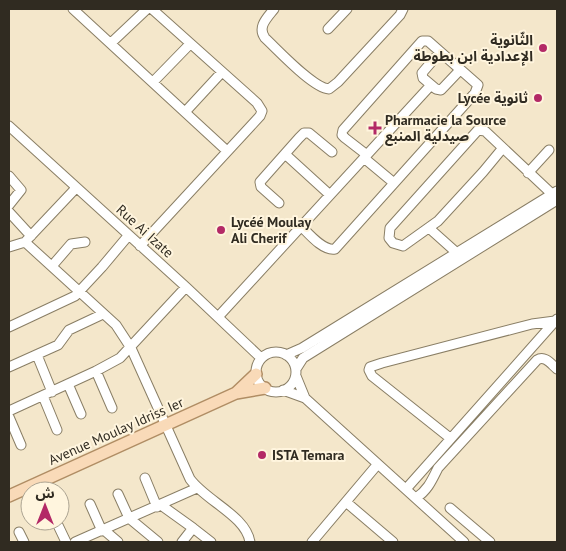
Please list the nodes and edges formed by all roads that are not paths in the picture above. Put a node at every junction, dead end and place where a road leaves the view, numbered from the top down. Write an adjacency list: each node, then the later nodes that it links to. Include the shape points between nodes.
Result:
1 (73, 9): 8 (street)
2 (147, 9): 8 (street)
3 (152, 9): 9 (street)
4 (274, 9): 6 (street, via 262,26 262,34 312,81 329,89 363,56)
5 (347, 9): 7 (street)
6 (403, 9)
7 (328, 29)
8 (111, 43): 13 (street)
9 (190, 44): 12 (street); 13 (street)
10 (440, 52): 11 (street); 14 (street, via 422,73); 22 (street, via 422,40 343,130 342,135)
11 (460, 70): 14 (street, via 442,90); 25 (street, via 477,84 477,91)
12 (222, 72): 15 (street); 19 (street, via 262,111)
13 (153, 82): 15 (street)
14 (431, 85): 22 (street)
15 (186, 111): 19 (street)
16 (9, 126): 26 (street, Rue Ai Izate)
17 (502, 149): 23 (street); 33 (street); 33 (street, via 483,130 476,131 390,228 389,238 396,245 403,246)
18 (549, 150): 23 (street)
19 (227, 151): 37 (street)
20 (332, 152): 21 (street, via 307,132)
21 (285, 154): 27 (street); 29 (street, via 260,184)
22 (366, 157): 25 (street); 27 (street)
23 (528, 173): 28 (street)
24 (9, 176): 30 (street, via 21,190)
25 (394, 183): 32 (street, via 332,250)
26 (76, 188): 34 (street, Rue Ai Izate); 35 (street)
27 (330, 195): 32 (street)
28 (555, 195): 39 (street); 54 (street, via 319,347 303,358)
29 (279, 203)
30 (9, 205)
31 (9, 212): 35 (street)
32 (301, 226): 44 (street)
33 (429, 228): 39 (street)
34 (128, 236): 37 (street, Rue Ai Izate); 42 (street)
35 (28, 239): 38 (street); 40 (street)
36 (85, 242): 40 (street, via 71,244)
37 (140, 246): 41 (street, Rue Ai Izate)
38 (9, 247)
39 (458, 253): 49 (street)
40 (52, 266): 42 (street)
41 (186, 287): 44 (street, Rue Ai Izate); 47 (street)
42 (79, 292): 43 (street); 46 (street, via 69,300)
43 (103, 314): 47 (street, via 120,330); 48 (street, via 71,328 58,345)
44 (218, 317): 50 (street, Rue Ai Izate)
45 (556, 320): 69 (street); 69 (street, via 370,367 372,376)
46 (9, 328)
47 (131, 348): 53 (street); 67 (street)
48 (37, 355): 51 (street); 59 (street)
49 (286, 355): 50 (street, via 274,352); 54 (street, via 294,364)
50 (262, 358): 55 (street)
51 (9, 367)
52 (557, 369): 77 (street, via 544,359 537,360 438,468 429,487)
53 (96, 371): 56 (street); 63 (street)
54 (296, 373): 58 (street, via 293,382); 62 (street)
55 (256, 374): 57 (street); 60 (main road)
56 (68, 384): 59 (street); 65 (street)
57 (265, 388): 58 (street); 60 (main road)
58 (283, 390): 62 (street)
59 (52, 392): 61 (street)
60 (236, 393): 67 (main road, Avenue Moulay Idriss Ier)
61 (44, 396): 64 (street); 68 (street)
62 (305, 398): 71 (street)
63 (112, 408)
64 (9, 411)
65 (81, 414)
66 (9, 417): 70 (street)
67 (166, 425): 73 (street); 76 (main road, Avenue Moulay Idriss Ier)
68 (57, 430)
69 (450, 438): 74 (street)
70 (21, 445)
71 (378, 465): 74 (street); 78 (street)
72 (145, 478): 80 (street)
73 (197, 488): 80 (street); 95 (street, via 241,523 249,534)
74 (406, 489): 77 (street)
75 (118, 494): 82 (street)
76 (9, 496)
77 (416, 498): 87 (street)
78 (346, 502): 88 (street); 96 (street)
79 (90, 504): 85 (street)
80 (159, 506): 82 (street); 84 (street)
81 (450, 508): 83 (street)
82 (129, 518): 85 (street); 92 (street)
83 (465, 521): 87 (street); 98 (street)
84 (193, 528): 93 (street); 94 (street)
85 (103, 530): 90 (street); 91 (street)
86 (19, 532): 89 (street)
87 (453, 532): 97 (street)
88 (317, 541)
89 (24, 542)
90 (75, 542)
91 (118, 542)
92 (158, 542)
93 (182, 542)
94 (210, 542)
95 (250, 542)
96 (393, 542)
97 (464, 542)
98 (490, 542)

